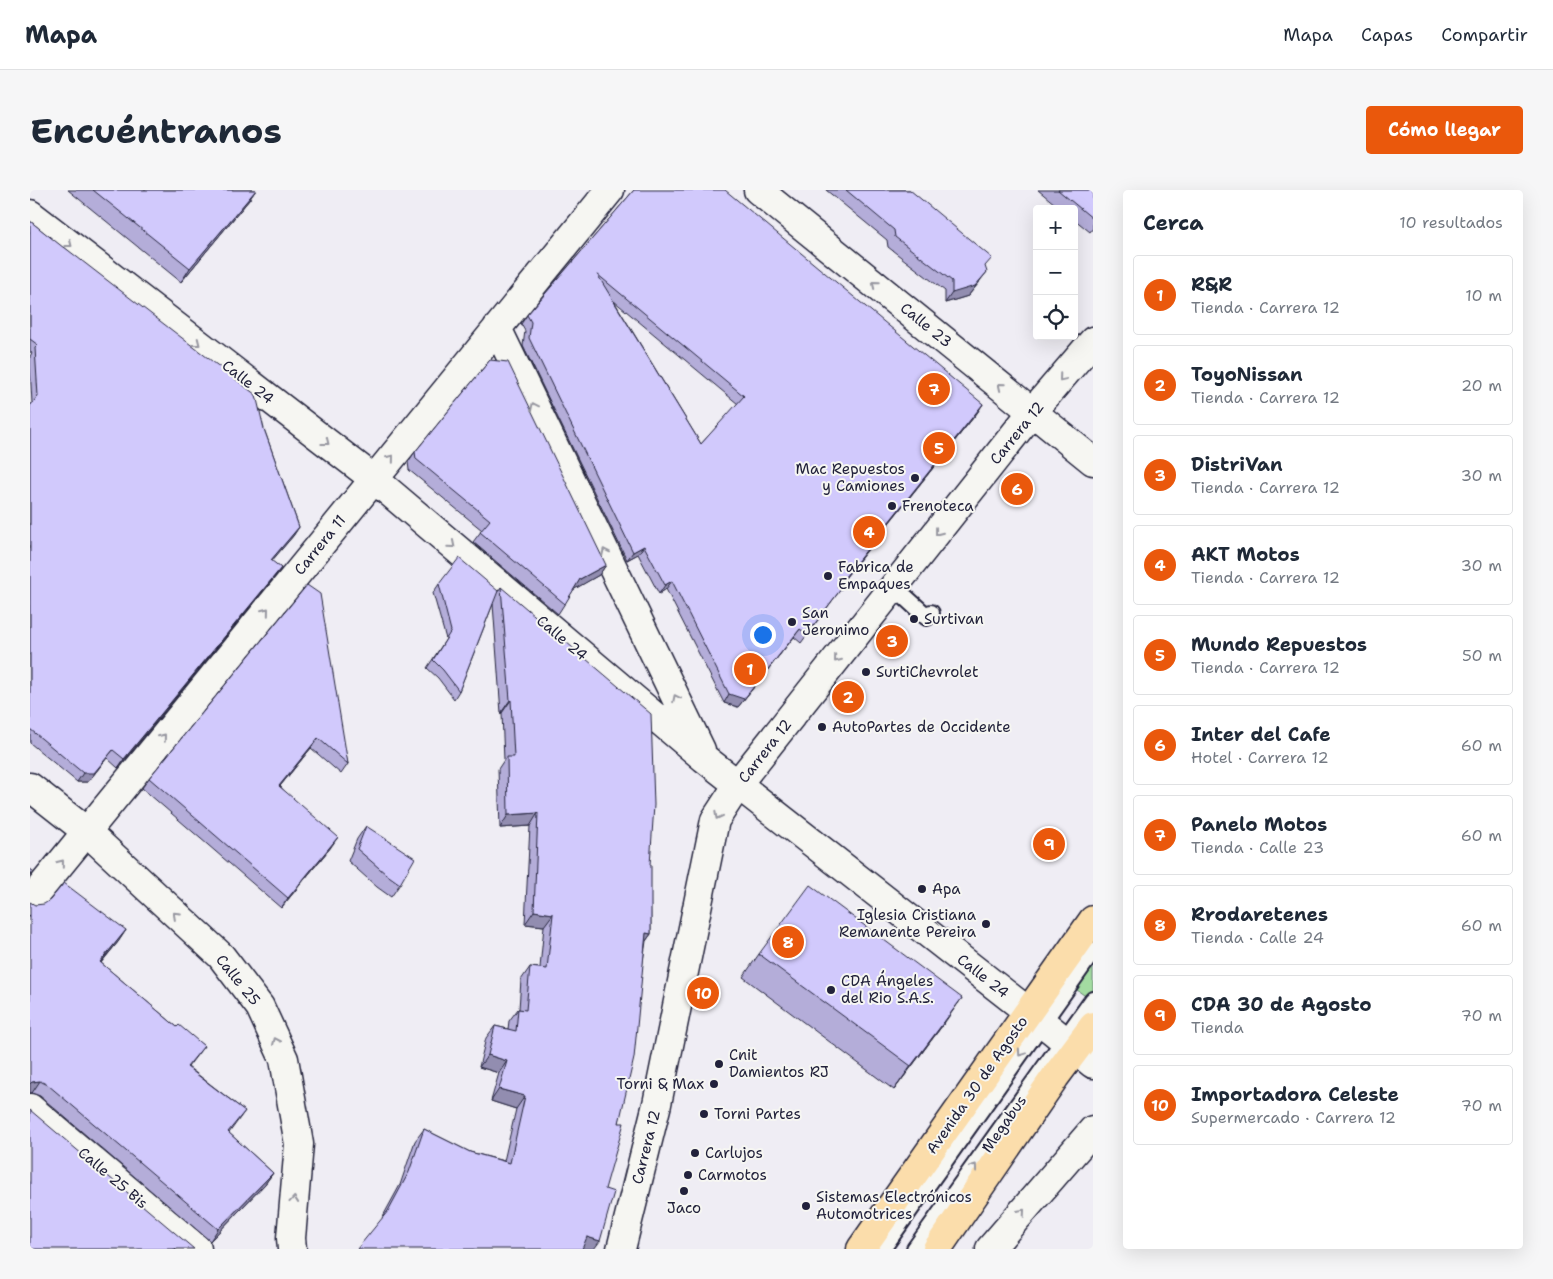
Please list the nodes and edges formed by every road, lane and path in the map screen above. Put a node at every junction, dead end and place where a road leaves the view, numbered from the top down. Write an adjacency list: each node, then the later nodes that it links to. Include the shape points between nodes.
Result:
1 (610, 190): 4 (street, Carrera 11)
2 (758, 190): 6 (street, Calle 23, one-way to 2)
3 (30, 214): 8 (street, Calle 24, one-way to 8)
4 (496, 328): 8 (street, Carrera 11, one-way to 4); 11 (street, one-way to 4)
5 (1093, 341): 6 (street, Carrera 12, one-way to 6)
6 (1033, 411): 7 (street, Calle 23); 9 (street, Carrera 12, one-way to 9)
7 (1093, 461)
8 (374, 479): 11 (street, Calle 24, one-way to 11); 14 (street, Carrera 11, one-way to 8)
9 (894, 587): 10 (lane, via 927,617); 12 (street, Carrera 12, one-way to 12)
10 (931, 613)
11 (704, 758): 12 (street, Calle 24)
12 (738, 784): 19 (street, Calle 24); 26 (street, Carrera 12, one-way to 26, via 715,820 657,1104)
13 (30, 787): 14 (street, Calle 25)
14 (86, 831): 15 (street, Carrera 11, one-way to 14); 25 (street, Calle 25, one-way to 14, via 299,1144 284,1059 260,1008 221,956)
15 (30, 901)
16 (1093, 920): 19 (main road, Avenida 30 de Agosto)
17 (1093, 951): 19 (lane, Megabus)
18 (1093, 1000): 21 (lane, Megabus)
19 (1036, 1017): 21 (street, Calle 24); 27 (main road, Avenida 30 de Agosto); 28 (lane, Megabus, one-way to 28)
20 (1093, 1026): 21 (main road)
21 (1078, 1051): 29 (lane, Megabus, one-way to 21); 30 (main road)
22 (30, 1108): 24 (street, Calle 25 Bis)
23 (1093, 1130): 31 (street, one-way to 23)
24 (197, 1249)
25 (292, 1249)
26 (621, 1249)
27 (861, 1249)
28 (882, 1249)
29 (915, 1249)
30 (937, 1249)
31 (990, 1249)

